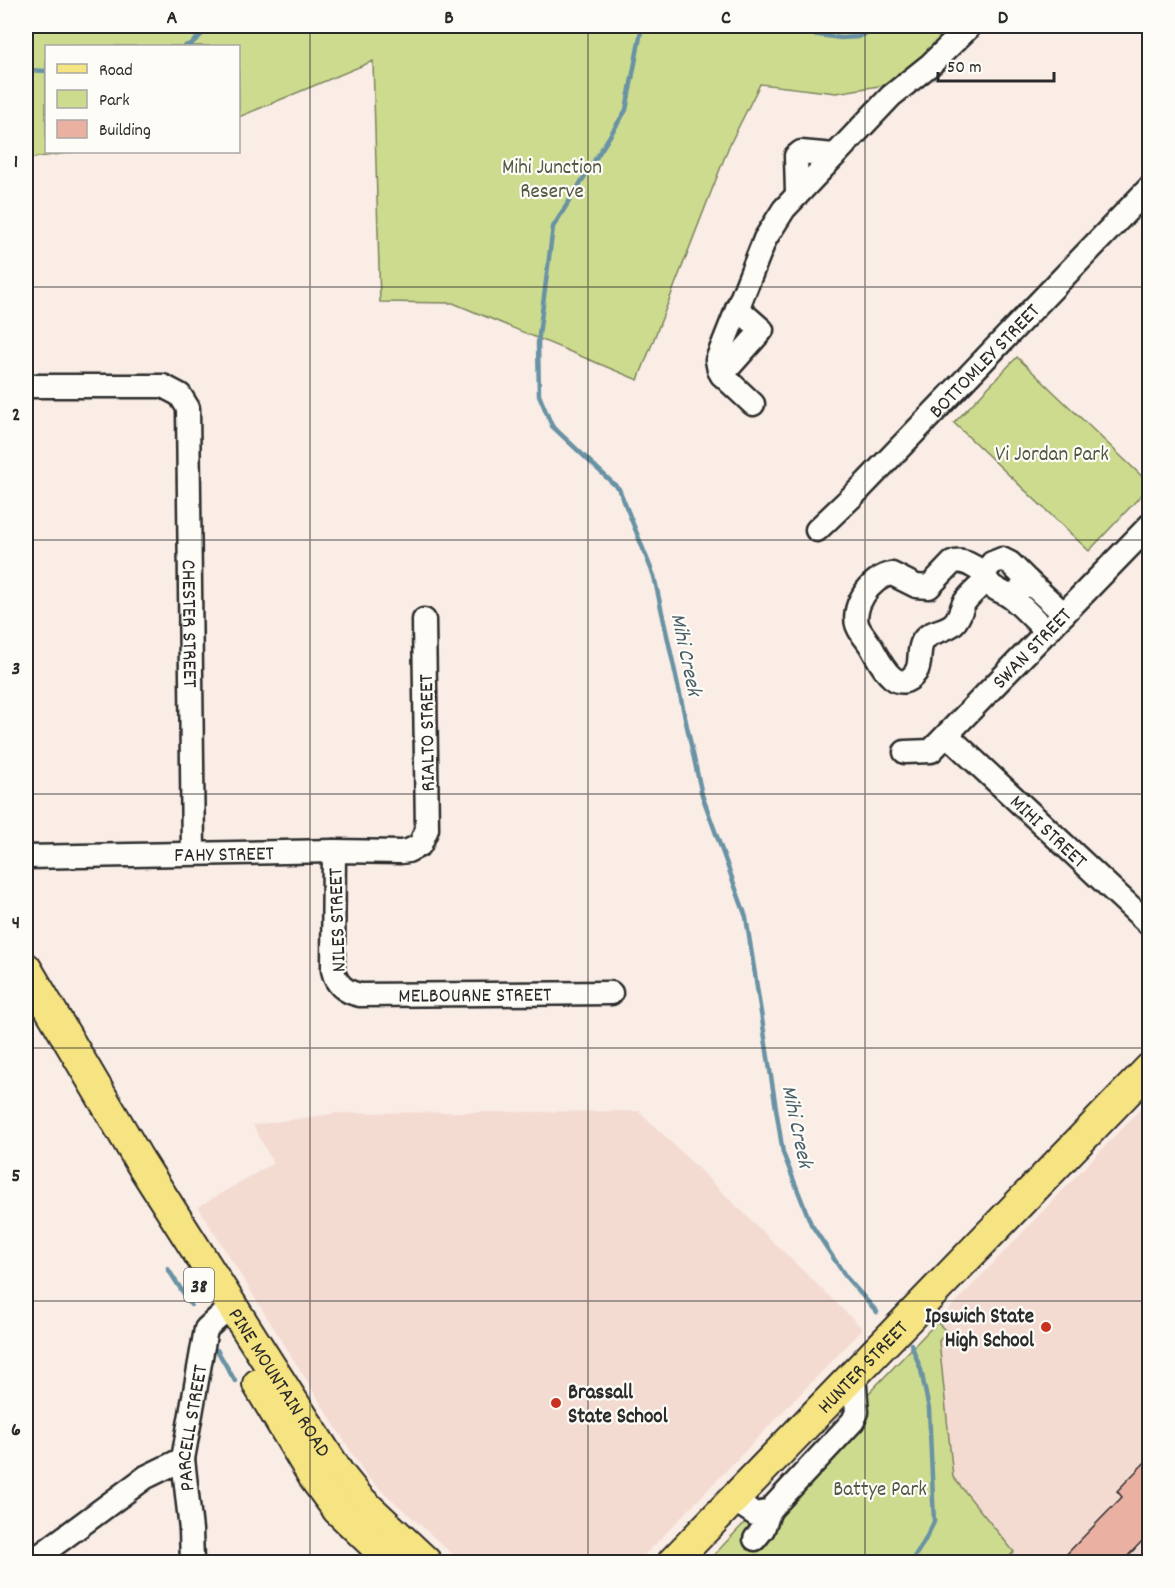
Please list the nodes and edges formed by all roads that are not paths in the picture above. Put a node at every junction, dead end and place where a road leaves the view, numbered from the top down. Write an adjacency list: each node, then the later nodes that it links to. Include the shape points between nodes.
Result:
1 (970, 26): 3 (street, via 891,96 784,209 765,239)
2 (1149, 187): 8 (street, BOTTOMLEY STREET)
3 (738, 308): 4 (street, via 717,360); 4 (street, via 762,330)
4 (722, 375): 6 (street)
5 (26, 386): 19 (street, CHESTER STREET, via 156,385 169,388 186,404)
6 (753, 404)
7 (1149, 525): 12 (street, SWAN STREET)
8 (817, 530)
9 (986, 576): 9 (street, via 952,625 923,641 918,670 904,680 888,675 855,618 861,600 879,578 892,574 916,586 928,587 956,561); 10 (street, via 993,563 1002,559); 11 (street, via 1000,593)
10 (1028, 580): 11 (street); 12 (street)
11 (1012, 598): 14 (street)
12 (1064, 614): 14 (street, SWAN STREET)
13 (424, 620): 17 (street, RIALTO STREET, via 427,830)
14 (1047, 632): 15 (street, SWAN STREET)
15 (947, 735): 16 (street, SWAN STREET, via 932,751); 21 (street, MIHI STREET)
16 (905, 752)
17 (420, 844): 18 (street, FAHY STREET, via 401,852)
18 (334, 851): 19 (street, FAHY STREET); 23 (street, NILES STREET, via 333,970)
19 (193, 853): 20 (street, FAHY STREET)
20 (26, 857)
21 (1149, 925)
22 (26, 968): 27 (main road, PINE MOUNTAIN ROAD / 38)
23 (342, 987): 25 (street, MELBOURNE STREET, via 360,995)
24 (26, 993): 27 (main road, PINE MOUNTAIN ROAD / 38)
25 (611, 993)
26 (1149, 1068): 33 (main road, HUNTER STREET, via 854,1375 753,1508)
27 (226, 1313): 28 (street, PARCELL STREET, via 206,1329); 31 (main road, PINE MOUNTAIN ROAD / 38, via 315,1479 338,1510); 32 (main road, PINE MOUNTAIN ROAD / 38, via 339,1474 360,1500)
28 (183, 1459): 29 (street, via 146,1477); 30 (street, PARCELL STREET)
29 (31, 1563)
30 (192, 1563)
31 (392, 1563)
32 (426, 1563)
33 (674, 1563)

